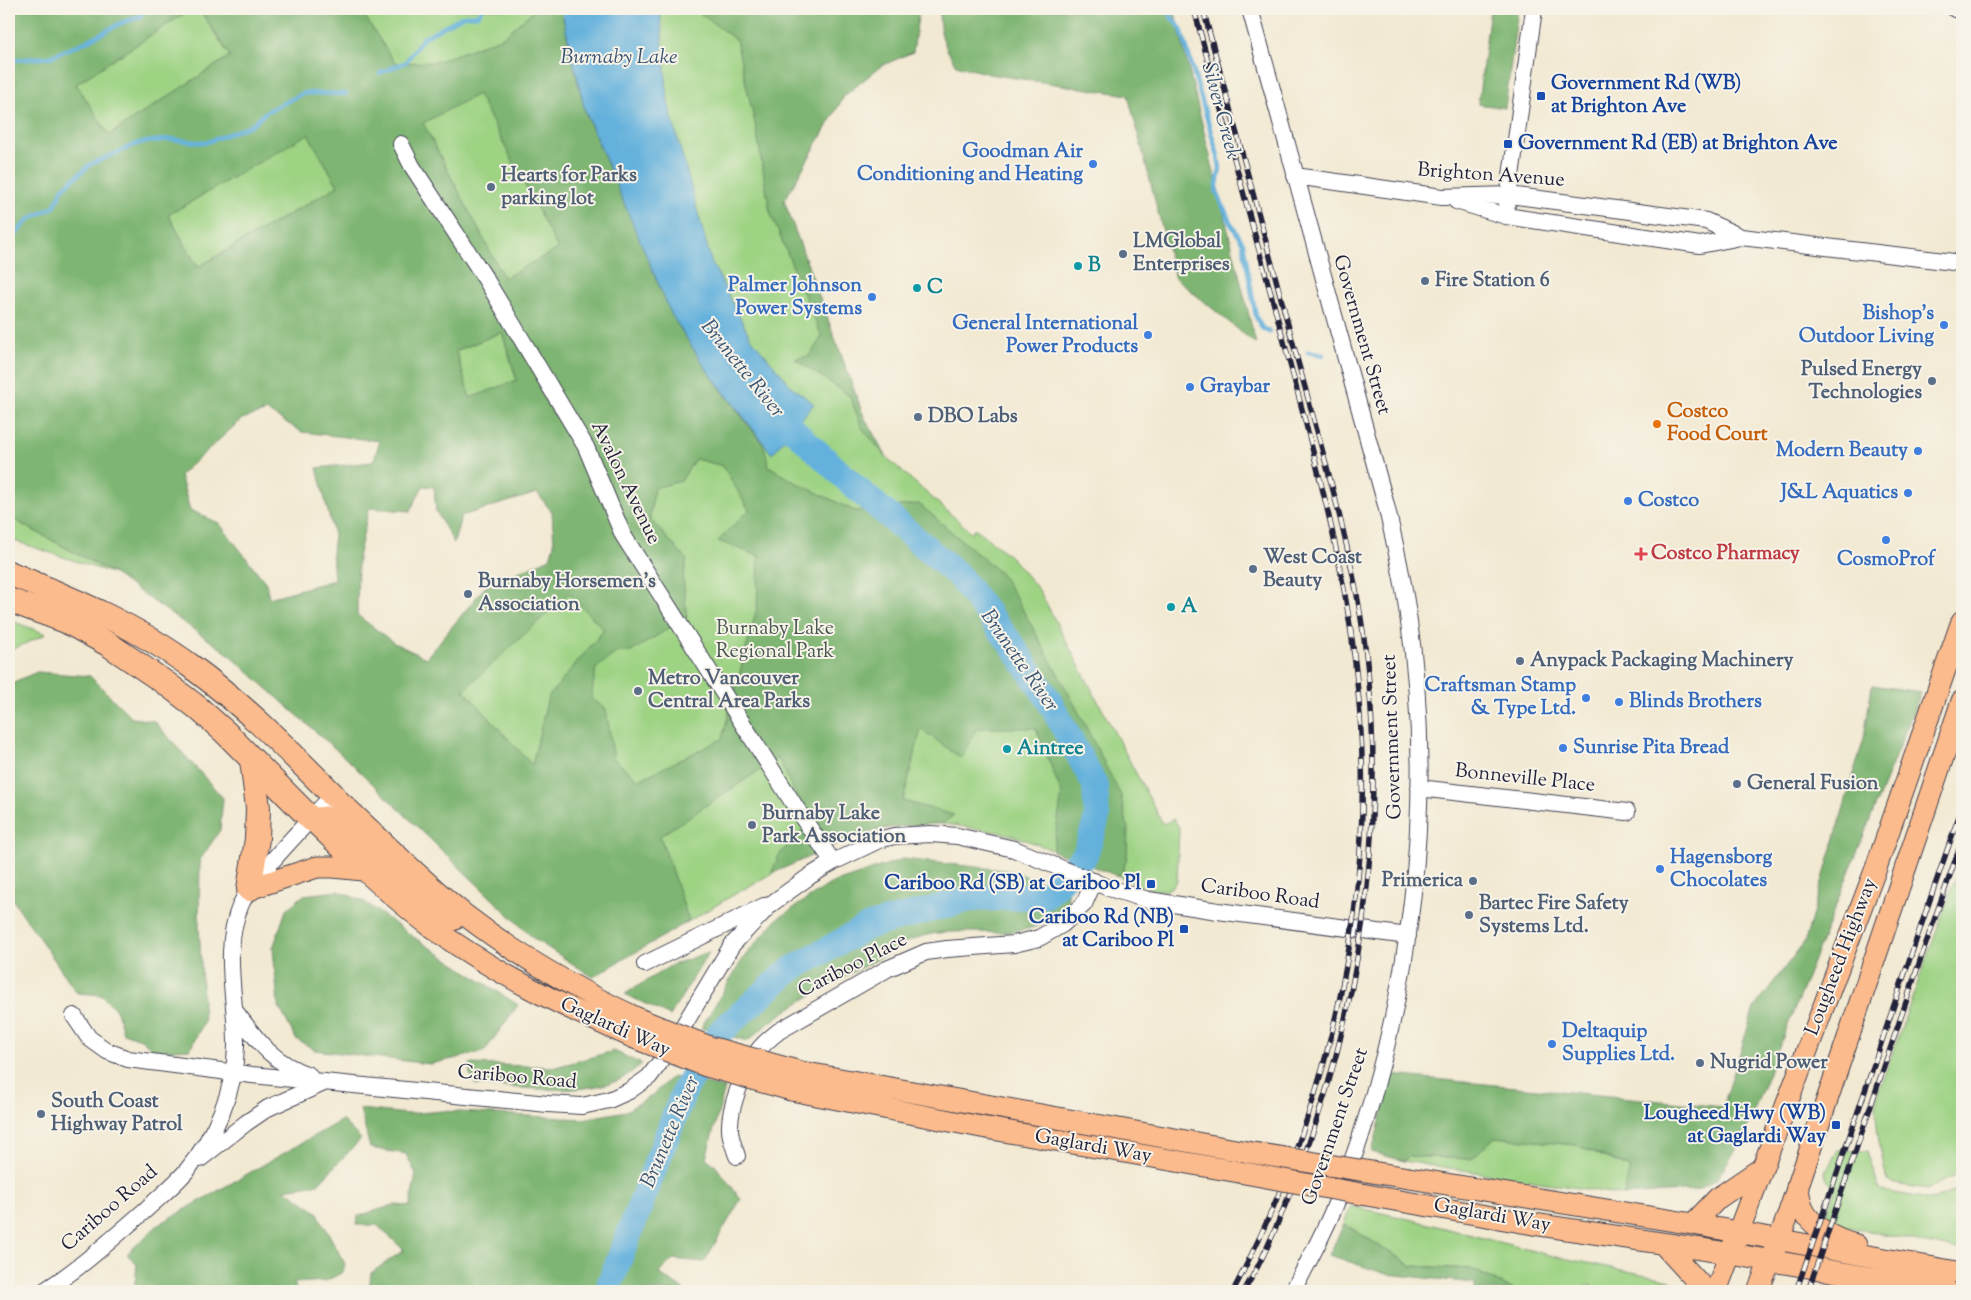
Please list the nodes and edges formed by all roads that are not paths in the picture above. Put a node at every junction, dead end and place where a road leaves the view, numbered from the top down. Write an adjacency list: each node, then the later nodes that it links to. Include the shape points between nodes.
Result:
1 (1250, 9): 6 (street, Government Street)
2 (1534, 9): 7 (street)
3 (1955, 9): 4 (street)
4 (1962, 10)
5 (401, 144): 21 (street, Avalon Avenue, via 586,447 623,534)
6 (1295, 176): 8 (street, Brighton Avenue); 17 (street, Government Street, via 1398,557 1413,659)
7 (1509, 195): 8 (street, Brighton Avenue); 9 (street); 10 (street, Brighton Avenue, via 1706,222)
8 (1442, 197): 9 (street, Brighton Avenue)
9 (1506, 216): 10 (street, Brighton Avenue, via 1700,245)
10 (1741, 237): 11 (street, Brighton Avenue)
11 (1962, 263)
12 (13, 576): 18 (highway, via 104,614 192,666 252,716)
13 (15, 604): 16 (highway, via 66,621 108,644 198,708)
14 (1962, 621): 36 (main road, Lougheed Highway, via 1876,868)
15 (1962, 702): 38 (main road, Lougheed Highway)
16 (252, 760): 20 (highway); 24 (highway, via 258,839)
17 (1419, 788): 19 (street, Bonneville Place); 26 (street, Government Street, via 1415,878)
18 (334, 795): 20 (street, Cariboo Road); 27 (main road, Gaglardi Way, via 426,882)
19 (1627, 812)
20 (311, 818): 22 (main road, Gaglardi Way); 24 (street, Cariboo Road); 27 (main road, via 337,820 432,907 463,926)
21 (833, 862): 23 (street, Cariboo Road, via 894,836 957,836 1014,849); 25 (street, Cariboo Road)
22 (363, 870): 24 (main road, via 317,868); 31 (main road, Gaglardi Way, via 406,907 461,946 540,994)
23 (1086, 878): 26 (street, Cariboo Road, via 1137,897 1189,907); 35 (street, Cariboo Place, via 1084,904 1063,924 1038,938 1014,944 926,952 887,969 779,1031 755,1055 735,1099 730,1131)
24 (249, 889): 29 (street, Cariboo Road, via 235,924 231,949)
25 (770, 904): 28 (street); 33 (street, Cariboo Road, via 732,945 667,1053 648,1077 609,1100 582,1106 548,1104)
26 (1408, 936): 48 (street, Government Street, via 1385,1052 1345,1181)
27 (503, 943): 31 (main road, Gaglardi Way, via 594,996)
28 (645, 964)
29 (235, 1011): 32 (street, Cariboo Road); 33 (street, via 264,1049 275,1058 294,1070)
30 (74, 1016): 32 (street, via 89,1038 107,1051 128,1059)
31 (637, 1029): 34 (main road, Gaglardi Way, bridge, via 706,1066)
32 (233, 1072): 33 (street, Cariboo Road); 37 (street, Cariboo Road, via 216,1124)
33 (328, 1081): 37 (street, via 268,1108)
34 (796, 1081): 39 (main road, Gaglardi Way, bridge); 42 (main road, Gaglardi Way, bridge, via 980,1127)
35 (737, 1156)
36 (1762, 1168): 39 (main road, via 1718,1198); 40 (main road, Lougheed Highway)
37 (188, 1169): 47 (street, Cariboo Road, via 111,1240)
38 (1797, 1187): 41 (main road, Lougheed Highway); 45 (main road, via 1802,1208 1811,1220 1838,1240 1893,1254)
39 (1693, 1224): 40 (main road, Gaglardi Way)
40 (1739, 1232): 41 (main road, Gaglardi Way); 43 (main road, Lougheed Highway)
41 (1779, 1240): 44 (main road, Lougheed Highway); 45 (main road, Gaglardi Way)
42 (1663, 1244): 43 (main road, Gaglardi Way); 49 (main road)
43 (1730, 1254): 44 (main road, Gaglardi Way); 50 (main road, Lougheed Highway)
44 (1770, 1261): 51 (main road, Lougheed Highway); 52 (main road, Gaglardi Way)
45 (1920, 1266): 46 (main road, Gaglardi Way)
46 (1962, 1273)
47 (46, 1290)
48 (1293, 1291)
49 (1706, 1291)
50 (1716, 1291)
51 (1758, 1291)
52 (1948, 1291)

